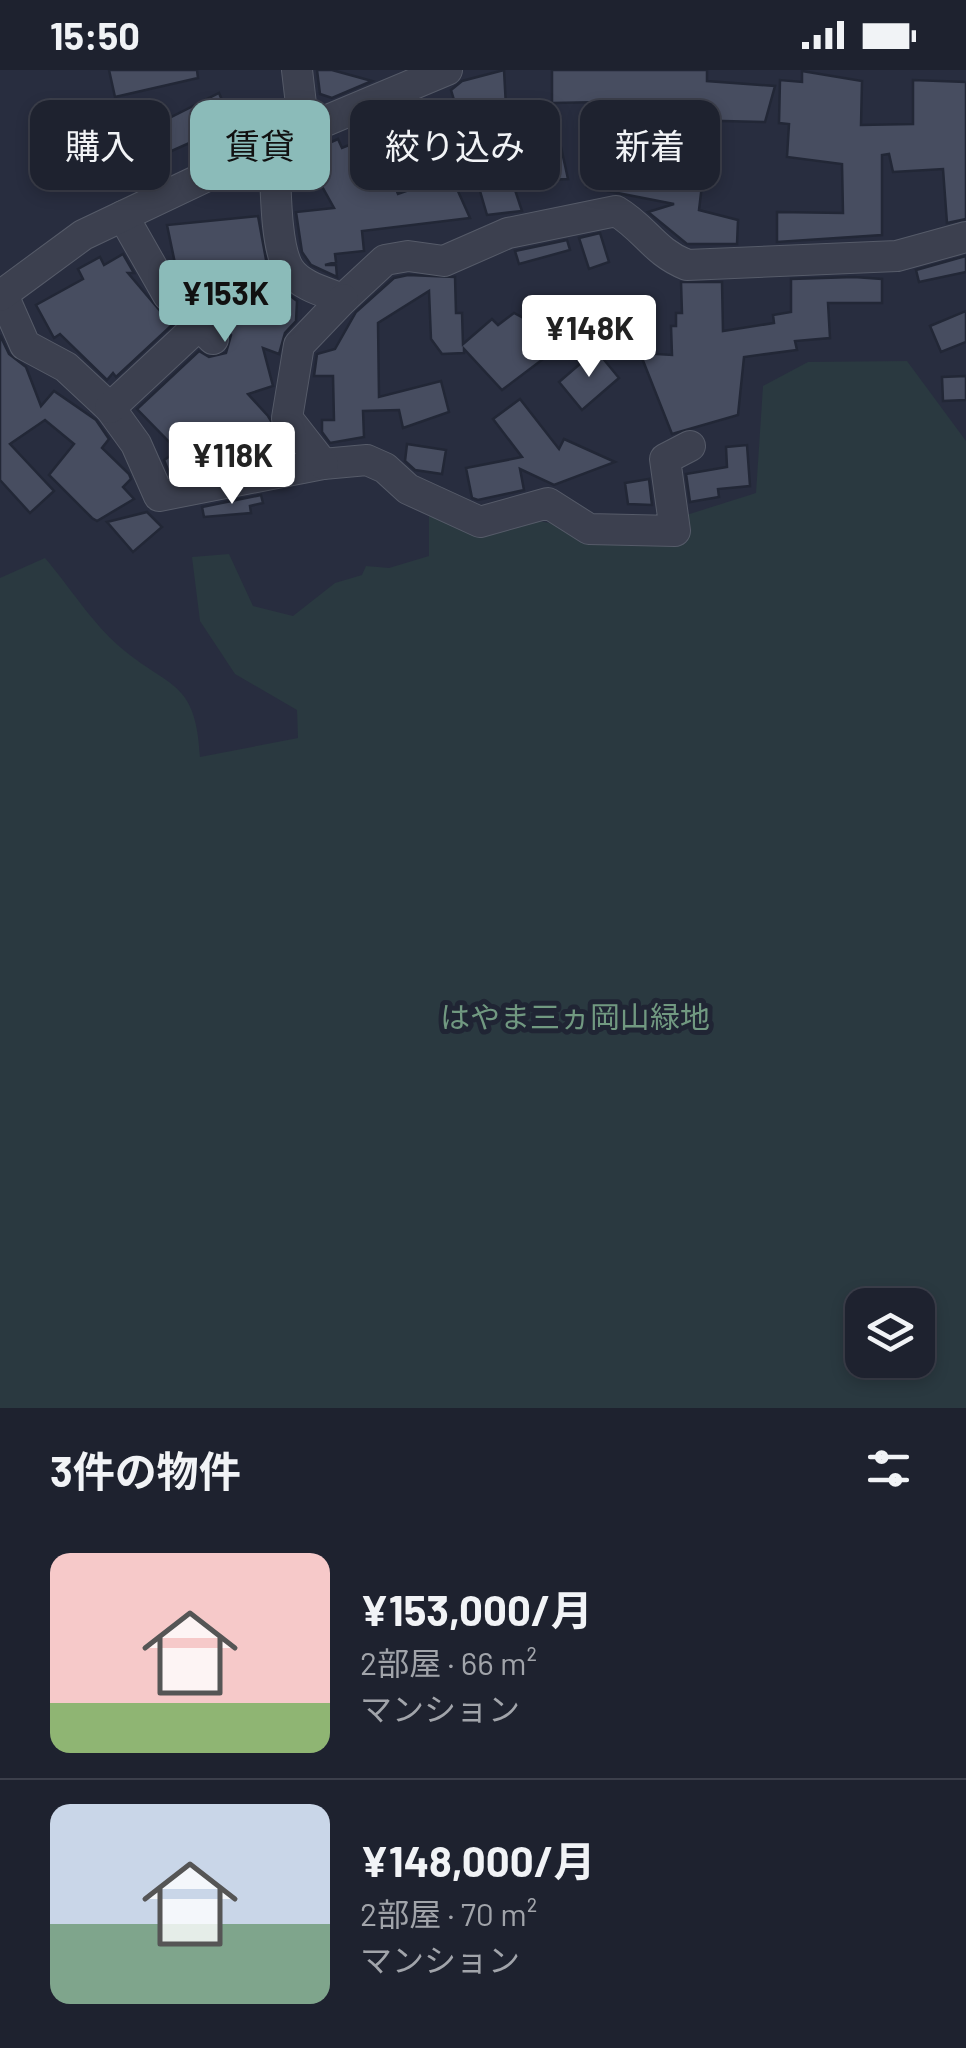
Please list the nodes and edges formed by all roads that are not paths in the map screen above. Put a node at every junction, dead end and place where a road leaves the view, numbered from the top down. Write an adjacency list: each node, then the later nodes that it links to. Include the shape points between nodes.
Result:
1 (298, 70): 3 (street)
2 (447, 70): 4 (street)
3 (301, 100)
4 (330, 119)
5 (190, 185): 7 (street)
6 (277, 190): 10 (street, via 289,269)
7 (124, 216): 9 (street, via 50,256); 11 (street, via 168,295 205,332)
8 (966, 237): 10 (street, via 896,256 687,264 662,255 616,211 508,232 444,261 386,260)
9 (2, 296): 11 (street, via 25,345 66,368)
10 (343, 299): 13 (street, via 299,345 288,418)
11 (110, 408): 13 (street, via 136,444 159,496)
12 (690, 446): 13 (street, via 665,459 675,532 589,528 548,503 480,522 408,489 366,460)
13 (323, 464)

